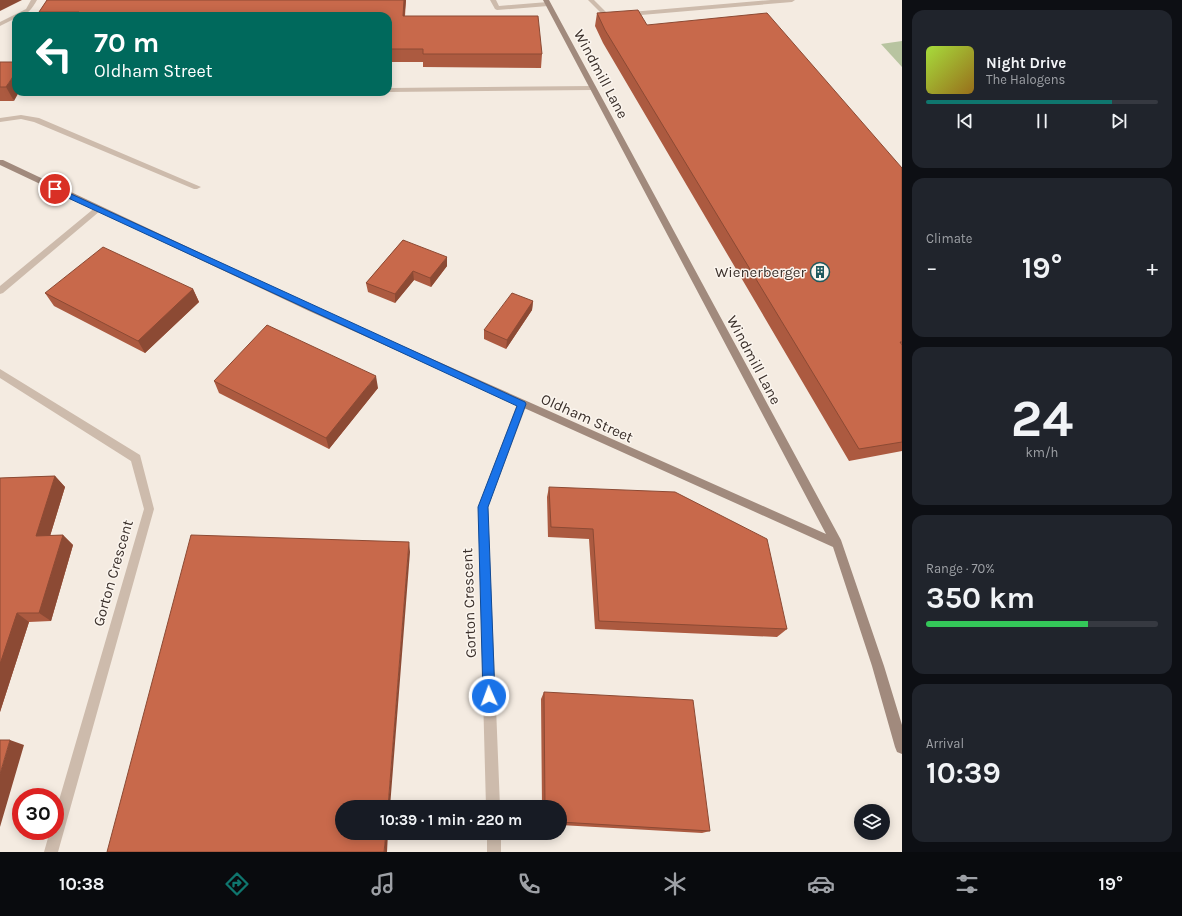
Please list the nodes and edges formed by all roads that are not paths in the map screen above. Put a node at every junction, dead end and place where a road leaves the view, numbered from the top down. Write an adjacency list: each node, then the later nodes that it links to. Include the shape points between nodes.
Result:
1 (34, 0): 6 (street)
2 (493, 0): 5 (street, via 496,8)
3 (592, 0): 4 (street, via 606,16)
4 (792, 0)
5 (547, 2): 9 (street, Windmill Lane)
6 (24, 12)
7 (12, 18): 8 (street)
8 (0, 24)
9 (592, 88): 10 (street); 18 (street, Windmill Lane)
10 (392, 90)
11 (0, 120): 13 (street, via 21,117 36,120)
12 (0, 162): 14 (street, Oldham Street)
13 (197, 187)
14 (97, 209): 15 (street); 17 (street, Oldham Street)
15 (0, 291)
16 (0, 373): 22 (street, Gorton Crescent, via 136,458 149,509)
17 (522, 404): 18 (street, Oldham Street); 20 (street, Gorton Crescent, via 483,507)
18 (837, 544): 19 (street, Windmill Lane)
19 (902, 747)
20 (493, 800)
21 (494, 840): 23 (street)
22 (51, 852)
23 (494, 852)

